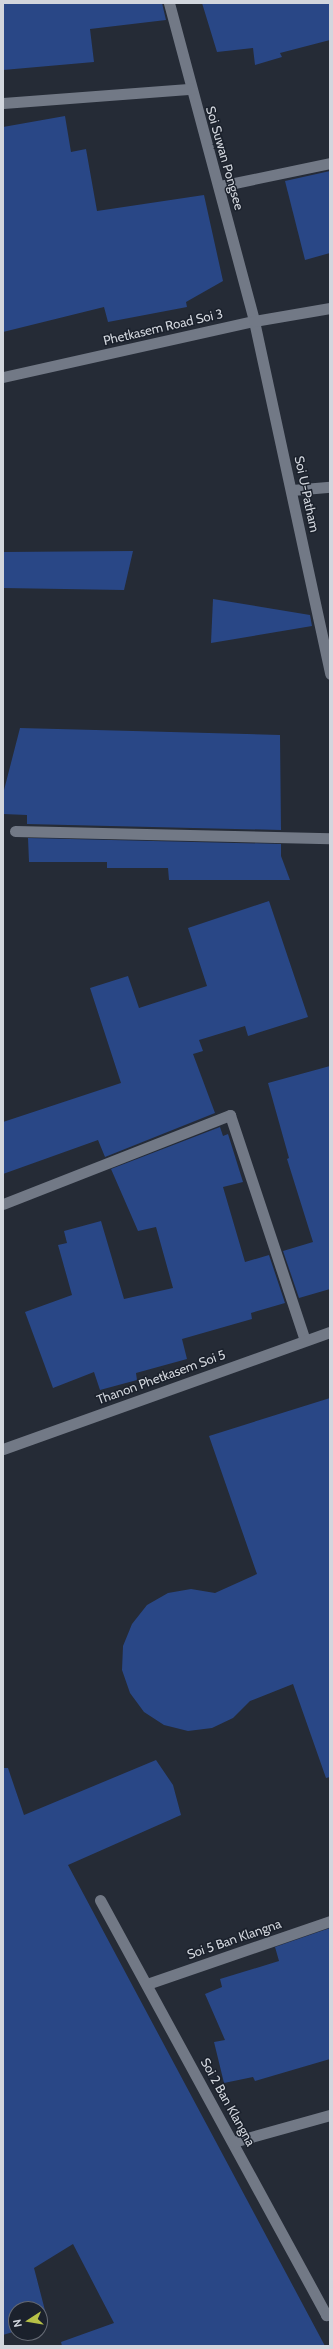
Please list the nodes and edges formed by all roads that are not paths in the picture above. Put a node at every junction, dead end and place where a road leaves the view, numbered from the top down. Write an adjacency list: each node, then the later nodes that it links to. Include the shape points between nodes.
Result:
1 (168, 3): 2 (street, Soi Suwan Pongsee)
2 (191, 89): 3 (street); 5 (street, Soi Suwan Pongsee)
3 (3, 103)
4 (330, 163): 5 (street)
5 (220, 186): 7 (street, Soi Suwan Pongsee)
6 (330, 308): 7 (street, Phetkasem Road Soi 3)
7 (254, 321): 8 (street, Phetkasem Road Soi 3); 10 (street, Soi U-Patham)
8 (3, 377)
9 (330, 487): 10 (street)
10 (292, 490): 11 (street, Soi U-Patham)
11 (330, 674)
12 (15, 831): 13 (street)
13 (330, 838)
14 (3, 1204): 16 (street, via 230,1115)
15 (330, 1332): 16 (street, Thanon Phetkasem Soi 5)
16 (305, 1340): 17 (street, Thanon Phetkasem Soi 5)
17 (3, 1450)
18 (100, 1900): 20 (street, Soi 2 Ban Klangna)
19 (330, 1921): 20 (street, Soi 5 Ban Klangna)
20 (147, 1984): 22 (street, Soi 2 Ban Klangna)
21 (330, 2115): 22 (street)
22 (233, 2142): 23 (street, Soi 2 Ban Klangna, via 326,2315)
23 (330, 2314)

